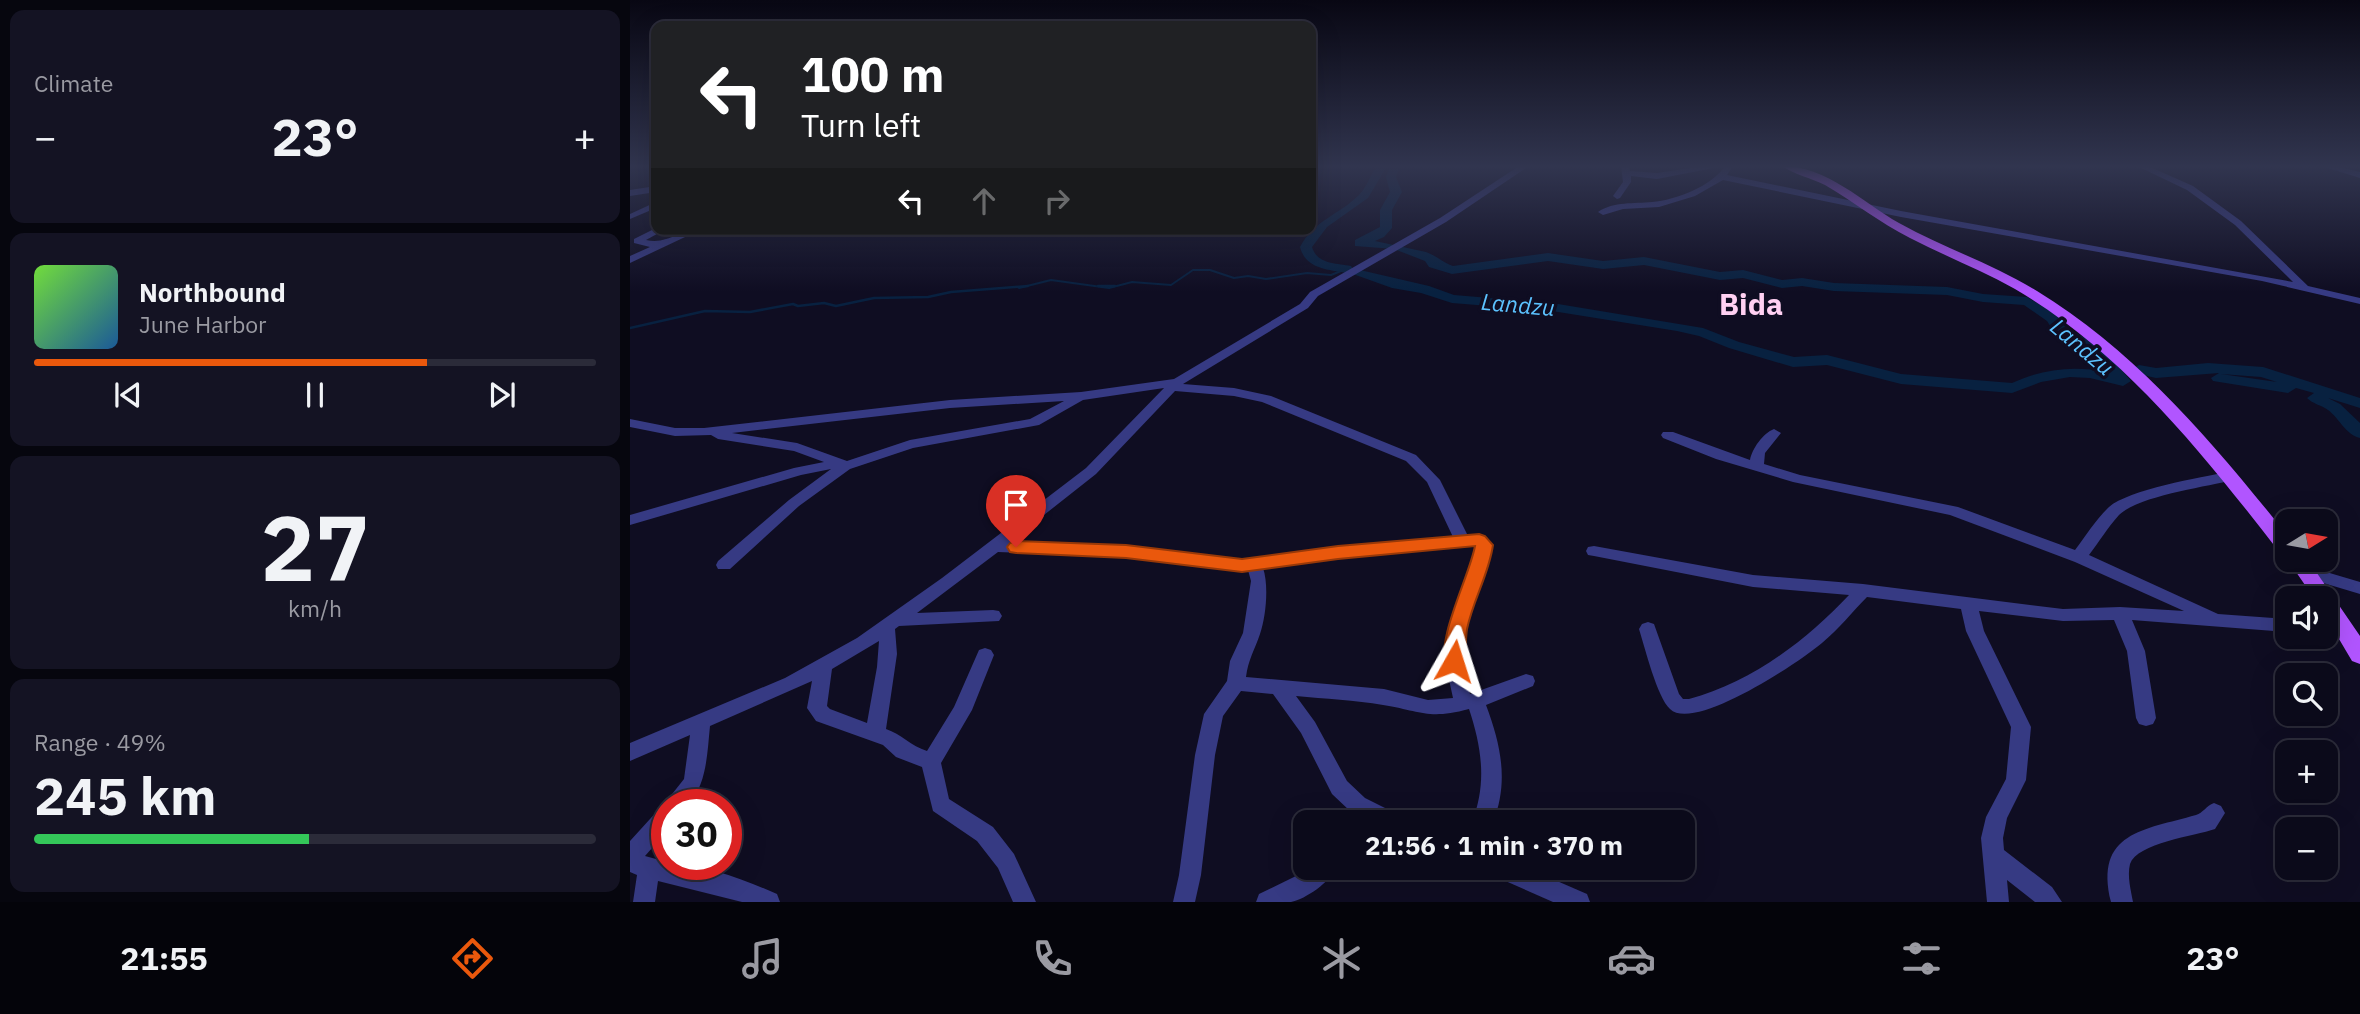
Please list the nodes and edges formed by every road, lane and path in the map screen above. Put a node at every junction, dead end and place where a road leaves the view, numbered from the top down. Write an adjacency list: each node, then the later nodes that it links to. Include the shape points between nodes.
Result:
1 (650, 208): 8 (street)
2 (1461, 208): 16 (street, via 1314,294 1304,306)
3 (1618, 208): 7 (street)
4 (1869, 208): 24 (main road, via 1927,243 2016,284 2062,314 2172,412)
5 (1876, 208): 14 (street)
6 (2218, 208): 14 (street, via 2257,239)
7 (1603, 212)
8 (631, 217): 9 (street)
9 (651, 217)
10 (651, 234): 12 (street, via 637,242)
11 (684, 235): 12 (street)
12 (660, 246): 13 (street)
13 (630, 260)
14 (2303, 286): 15 (street)
15 (2360, 302)
16 (1174, 385): 17 (street); 27 (street, via 1275,401 1411,458 1433,480); 28 (street, via 1091,471)
17 (1081, 396): 19 (street, via 950,404); 22 (street, via 1034,422 910,444)
18 (630, 423): 19 (street, via 675,432)
19 (704, 432): 22 (street, via 797,447)
20 (1774, 433): 23 (street, via 1758,453)
21 (1668, 435): 23 (street)
22 (843, 464): 25 (street, via 799,471); 32 (street)
23 (1756, 467): 30 (street, via 1948,509)
24 (2228, 477): 26 (main road); 30 (street, via 2157,492 2115,510)
25 (630, 520)
26 (2275, 534)
27 (1462, 541): 31 (street); 50 (street, via 1479,540 1484,545 1458,628 1454,661)
28 (994, 546): 31 (street, via 1126,551 1218,564); 40 (street)
29 (1594, 551): 35 (street, via 1753,581)
30 (2081, 558): 39 (street)
31 (1254, 564): 48 (street, via 1259,582 1257,604)
32 (724, 565)
33 (2318, 572): 34 (street)
34 (2360, 588)
35 (1863, 590): 36 (street); 42 (street, via 1809,645 1732,691 1690,708 1674,702)
36 (1968, 603): 37 (street, via 2063,615); 61 (street, via 1975,631 2021,727 2016,780 1997,817)
37 (2120, 613): 39 (street); 51 (street, via 2136,651)
38 (993, 617): 40 (street)
39 (2225, 622): 41 (street)
40 (891, 623): 46 (street); 53 (street)
41 (2275, 623)
42 (1648, 629)
43 (2338, 633): 45 (main road)
44 (985, 654): 55 (street, via 962,710)
45 (2360, 655)
46 (823, 667): 52 (street); 53 (street, via 817,708 822,715)
47 (1526, 681): 50 (street)
48 (1236, 683): 49 (street); 68 (street, via 1214,714)
49 (1280, 689): 50 (street, via 1384,697 1428,708); 57 (street, via 1308,727 1331,777)
50 (1469, 702): 58 (street, via 1490,751 1494,784)
51 (2146, 718)
52 (701, 722): 54 (street); 56 (street)
53 (876, 733): 55 (street)
54 (630, 752)
55 (931, 762): 67 (street, via 940,804 985,834 1006,861)
56 (689, 789)
57 (1354, 810)
58 (1489, 810)
59 (2214, 813): 73 (street, via 2207,822 2137,843 2124,852 2118,870)
60 (651, 833): 62 (street, via 631,862)
61 (1993, 855): 71 (street); 72 (street)
62 (649, 869): 65 (street); 66 (street, via 702,879)
63 (1309, 880): 69 (street)
64 (1529, 880): 70 (street)
65 (644, 902)
66 (769, 902)
67 (1025, 902)
68 (1184, 902)
69 (1267, 902)
70 (1579, 902)
71 (1998, 902)
72 (2051, 902)
73 (2122, 902)

